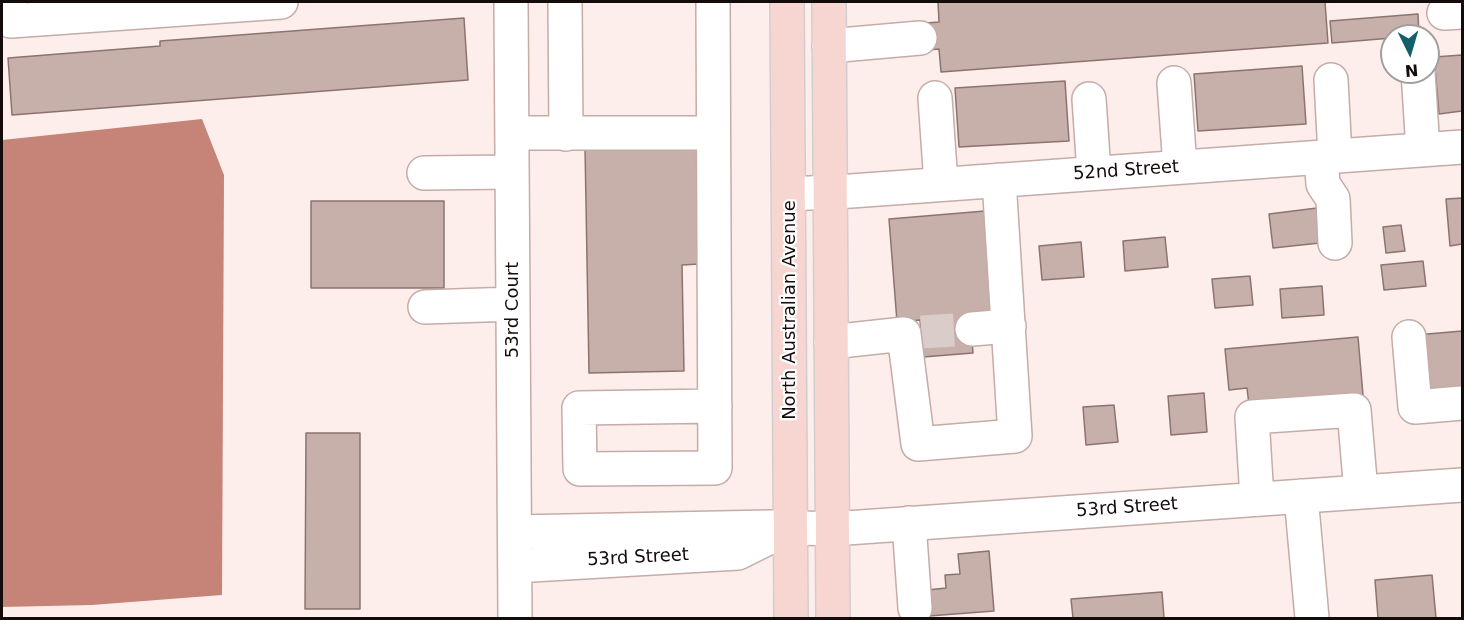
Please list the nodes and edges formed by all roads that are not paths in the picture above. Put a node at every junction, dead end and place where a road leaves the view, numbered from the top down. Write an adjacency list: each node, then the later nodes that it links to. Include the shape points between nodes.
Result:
1 (9, 2): 9 (street, via 11,21)
2 (271, 2): 3 (street); 9 (street)
3 (281, 2)
4 (511, 2): 17 (street, 53rd Court)
5 (565, 2): 19 (street)
6 (713, 2): 18 (street)
7 (787, 2): 30 (main road, North Australian Avenue)
8 (829, 2): 11 (main road)
9 (138, 6)
10 (920, 38): 11 (street)
11 (829, 46): 29 (main road)
12 (1331, 80): 22 (street)
13 (1174, 83): 23 (street)
14 (1419, 84): 21 (street)
15 (935, 98): 28 (street)
16 (1089, 99): 26 (street)
17 (512, 133): 19 (street); 24 (street, 53rd Court)
18 (713, 133): 19 (street); 39 (street)
19 (566, 134)
20 (1462, 147): 21 (street, 52nd Street)
21 (1423, 150): 22 (street, 52nd Street)
22 (1328, 157): 23 (street, 52nd Street); 31 (street, via 1323,184 1333,199)
23 (1180, 167): 26 (street, 52nd Street)
24 (512, 172): 25 (street); 32 (street, 53rd Court)
25 (424, 173)
26 (1094, 173): 27 (street, 52nd Street)
27 (999, 180): 28 (street, 52nd Street); 34 (street)
28 (941, 184): 29 (street, 52nd Street)
29 (830, 192): 30 (street, 52nd Street); 37 (main road)
30 (789, 194): 45 (main road, North Australian Avenue)
31 (1335, 243)
32 (513, 304): 33 (street); 47 (street, 53rd Court)
33 (425, 307)
34 (1009, 326): 35 (street); 37 (street, via 1015,436 918,444 913,333)
35 (972, 329)
36 (1409, 337): 38 (street, via 1415,407)
37 (831, 342): 46 (main road)
38 (1462, 404)
39 (715, 406)
40 (1462, 485): 41 (street, 53rd Street)
41 (1361, 492): 42 (street, 53rd Street); 43 (street, via 1354,410 1252,417)
42 (1301, 496): 43 (street, 53rd Street); 53 (street)
43 (1257, 499): 44 (street, 53rd Street)
44 (909, 523): 46 (street, 53rd Street); 49 (street)
45 (791, 526): 46 (street, 53rd Street); 47 (street, 53rd Street); 48 (street, 53rd Street, via 738,553); 51 (main road, North Australian Avenue)
46 (832, 529): 52 (main road)
47 (515, 532): 48 (street, 53rd Court)
48 (516, 566): 50 (street, 53rd Court)
49 (915, 608)
50 (516, 618)
51 (791, 618)
52 (832, 618)
53 (1312, 618)

